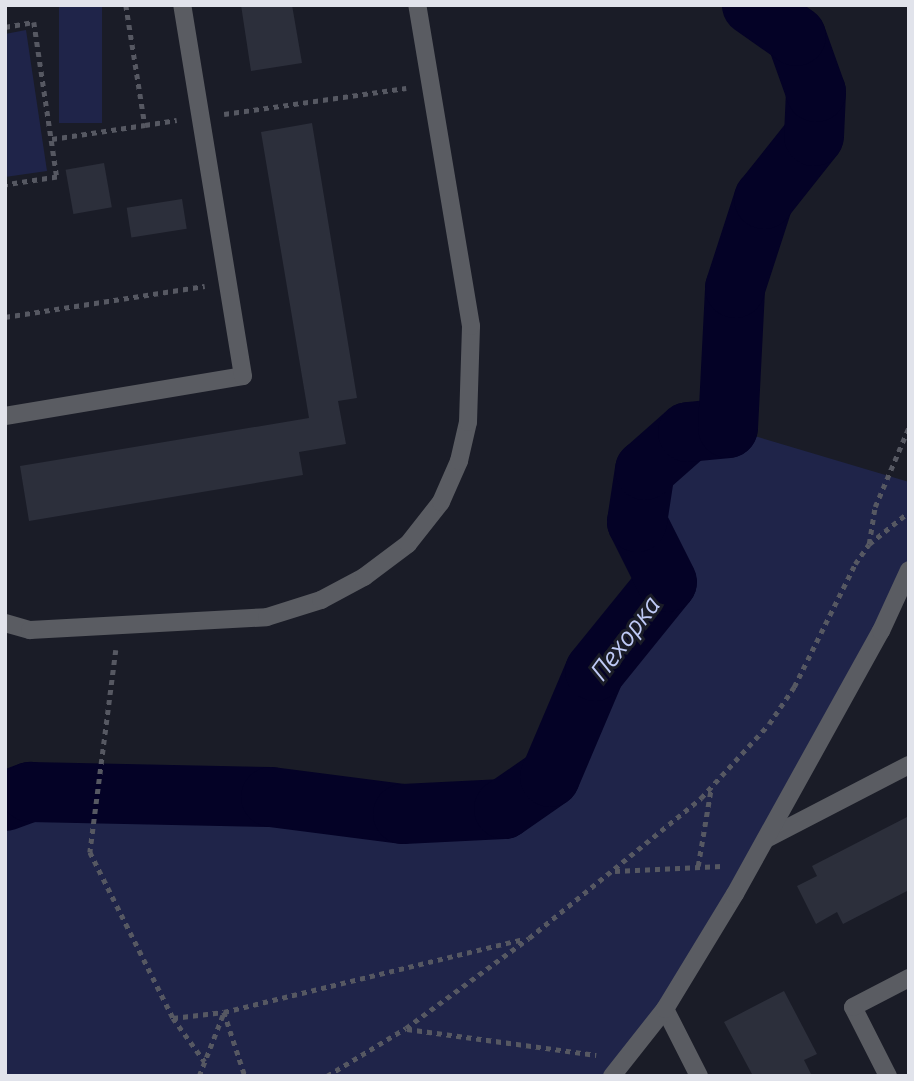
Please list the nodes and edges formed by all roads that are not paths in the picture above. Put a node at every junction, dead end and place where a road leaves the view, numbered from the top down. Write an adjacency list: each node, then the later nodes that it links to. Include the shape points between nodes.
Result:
1 (181, 5): 3 (lane, via 243,376)
2 (417, 5): 5 (lane, via 471,326 473,374 459,461 441,502 408,544 365,577 321,600 267,617 30,630)
3 (5, 416)
4 (909, 570): 7 (lane, via 881,631)
5 (5, 623)
6 (909, 765): 7 (lane)
7 (765, 839): 9 (lane)
8 (909, 978): 12 (lane, via 853,1007)
9 (665, 1009): 10 (lane); 11 (lane)
10 (612, 1076)
11 (699, 1076)
12 (888, 1076)

